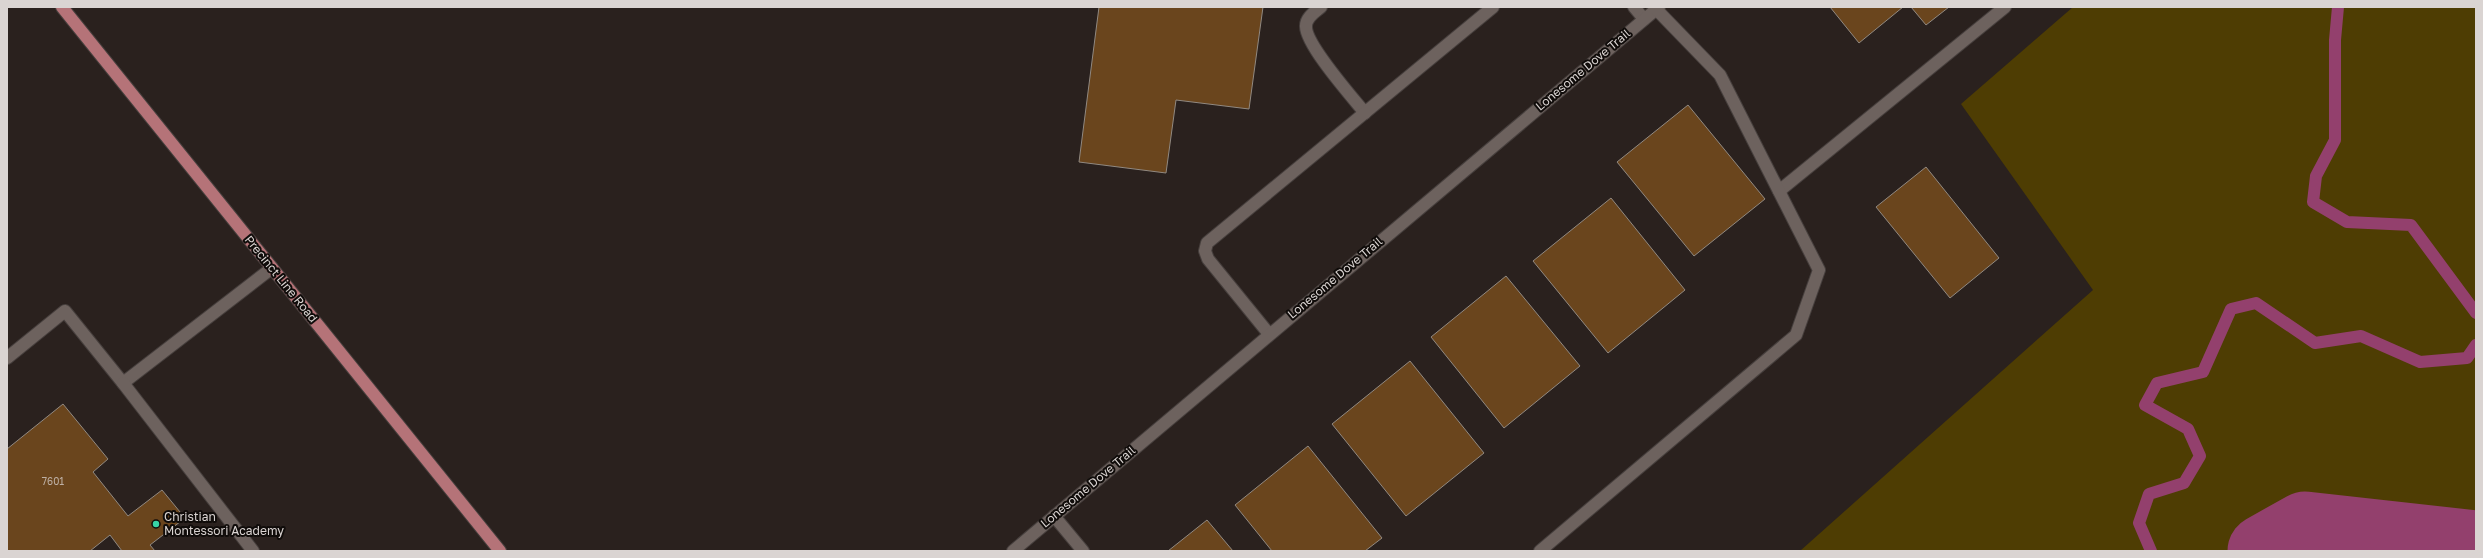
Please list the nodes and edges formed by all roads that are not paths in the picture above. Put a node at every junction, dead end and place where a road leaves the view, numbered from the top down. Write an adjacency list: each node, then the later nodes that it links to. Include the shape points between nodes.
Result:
1 (62, 7): 10 (main road, Precinct Line Road)
2 (1321, 7): 8 (street, via 1310,16 1306,25 1309,41)
3 (1493, 7): 8 (street)
4 (1634, 7): 7 (street)
5 (2005, 7): 9 (street)
6 (1658, 8): 7 (street, Lonesome Dove Trail); 9 (street, via 1720,75)
7 (1644, 19): 11 (street, Lonesome Dove Trail)
8 (1365, 113): 11 (street, via 1207,243 1205,251 1208,259)
9 (1779, 191): 19 (street, via 1819,270 1796,334)
10 (272, 268): 13 (street); 16 (main road, Precinct Line Road)
11 (1269, 334): 14 (street, Lonesome Dove Trail)
12 (7, 358): 13 (street, via 65,311)
13 (123, 383): 15 (street)
14 (1054, 516): 17 (street, Lonesome Dove Trail); 18 (street)
15 (253, 551)
16 (500, 551)
17 (1013, 551)
18 (1083, 551)
19 (1540, 551)

